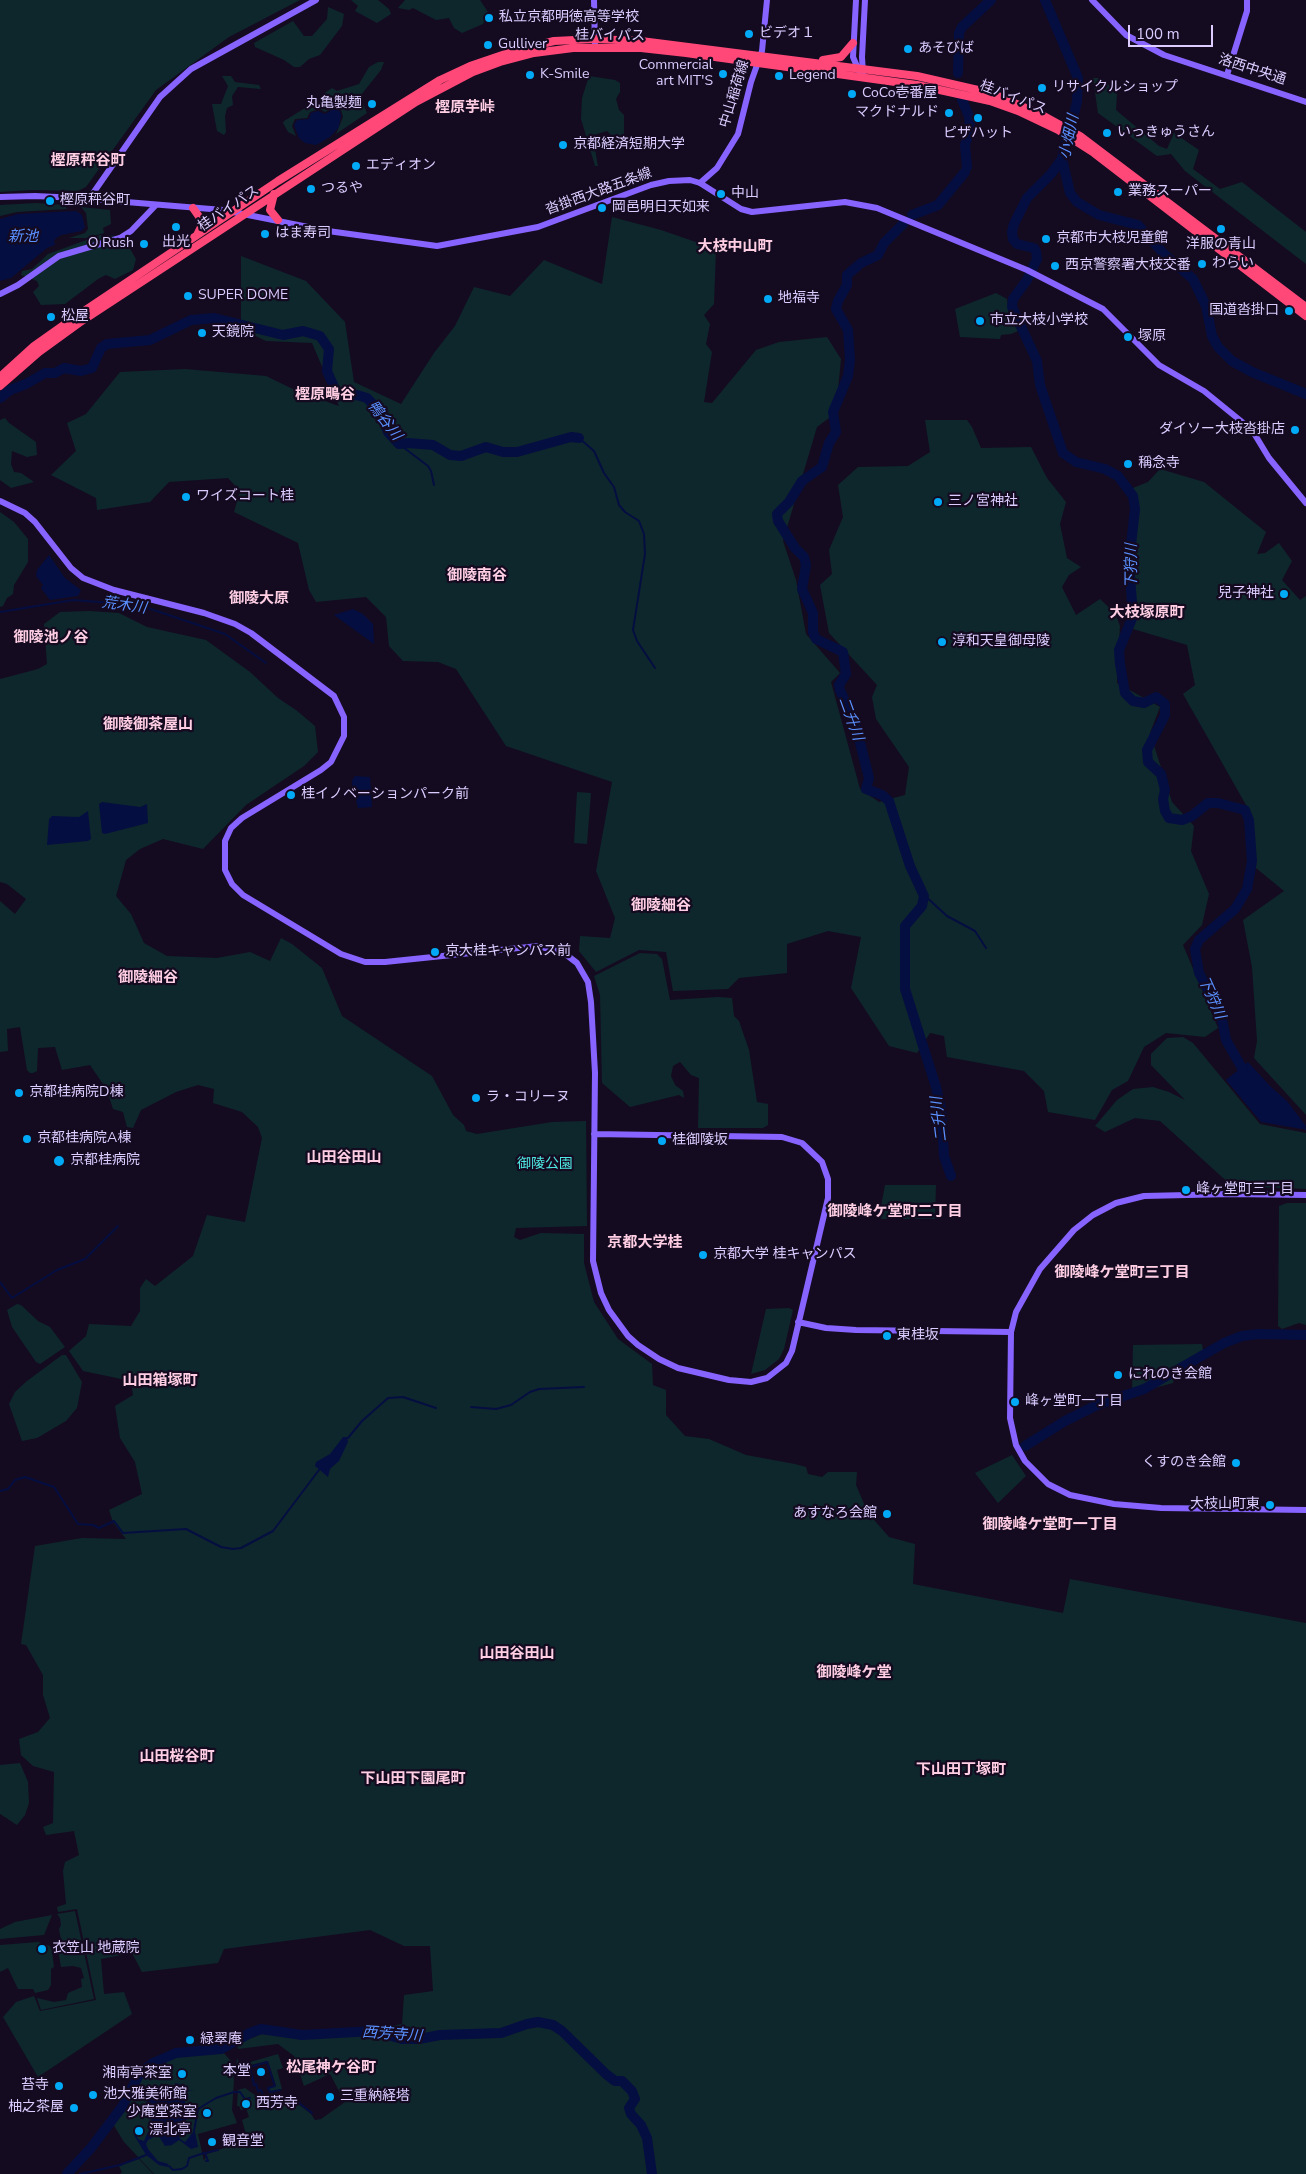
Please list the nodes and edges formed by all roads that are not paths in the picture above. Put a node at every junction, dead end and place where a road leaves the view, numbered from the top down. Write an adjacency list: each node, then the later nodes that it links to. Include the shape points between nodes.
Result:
1 (316, 0): 22 (street, via 191,70 160,97)
2 (594, 0): 8 (street)
3 (767, 0): 10 (street, 中山稲荷線)
4 (856, 0): 9 (street)
5 (865, 0): 12 (street)
6 (1092, 0): 13 (street, 洛西中央通, via 1126,35 1164,54)
7 (1247, 0): 13 (street, via 1247,11)
8 (595, 43): 10 (highway, 桂バイパス, via 641,41); 20 (highway, 桂バイパス, via 534,53 473,72 416,102); 25 (highway, 桂バイパス, via 554,41 470,66 412,96)
9 (853, 43): 11 (highway, via 837,59); 12 (street, via 853,59)
10 (759, 59): 11 (highway, 桂バイパス); 14 (highway, 桂バイパス); 19 (street, 中山稲荷線, via 738,134 717,168)
11 (806, 62): 12 (highway, 桂バイパス)
12 (860, 68): 14 (street); 15 (street); 17 (highway, 桂バイパス, via 938,80 991,93 1020,104)
13 (1227, 75): 16 (street, 洛西中央通)
14 (848, 76): 15 (highway, 桂バイパス)
15 (864, 78): 17 (highway, 桂バイパス, via 937,88 990,101)
16 (1306, 102)
17 (1062, 129): 18 (highway, 桂バイパス)
18 (1079, 140): 30 (highway, 桂バイパス); 31 (highway, 桂バイパス)
19 (700, 183): 27 (street, 沓掛西大路五条線, via 678,180 651,185 538,227 449,245 425,245); 35 (street, 沓掛西大路五条線, via 747,211 845,202 888,211 1089,300 1108,313 1160,365 1204,391 1252,430 1269,458)
20 (274, 194): 26 (highway, 桂バイパス); 27 (highway, via 270,210)
21 (0, 197): 22 (street, 沓掛西大路五条線)
22 (89, 199): 23 (street, 沓掛西大路五条線)
23 (156, 205): 24 (street, 沓掛西大路五条線); 29 (street, via 122,237 59,256)
24 (193, 208): 25 (street, 沓掛西大路五条線); 28 (highway, via 200,218)
25 (234, 211): 26 (street, 沓掛西大路五条線); 28 (highway, 桂バイパス)
26 (246, 213): 27 (street, 沓掛西大路五条線); 33 (highway, 桂バイパス, via 79,323)
27 (278, 220)
28 (197, 235): 32 (highway, 桂バイパス, via 34,346)
29 (0, 294)
30 (1306, 307)
31 (1306, 316)
32 (0, 377)
33 (0, 386)
34 (0, 501): 36 (street, via 25,513 35,522 71,568 83,578 114,590 228,621 251,633 334,696 344,718 340,748 321,770 254,809 231,828 225,841 224,857 225,870 232,884 242,895 342,954 366,962 538,946 552,948 572,958 588,982)
35 (1306, 503)
36 (594, 1134): 38 (street, via 782,1137 809,1148 822,1162 829,1188); 38 (street, via 593,1261 609,1310 638,1345 678,1368 751,1382 767,1378 786,1363)
37 (1306, 1195): 39 (street, via 1153,1196 1103,1209 1074,1230 1040,1269 1016,1312)
38 (798, 1322): 39 (street, via 856,1330)
39 (1011, 1332): 40 (street, via 1012,1432 1025,1461 1048,1484 1070,1495 1134,1507)
40 (1306, 1510)

